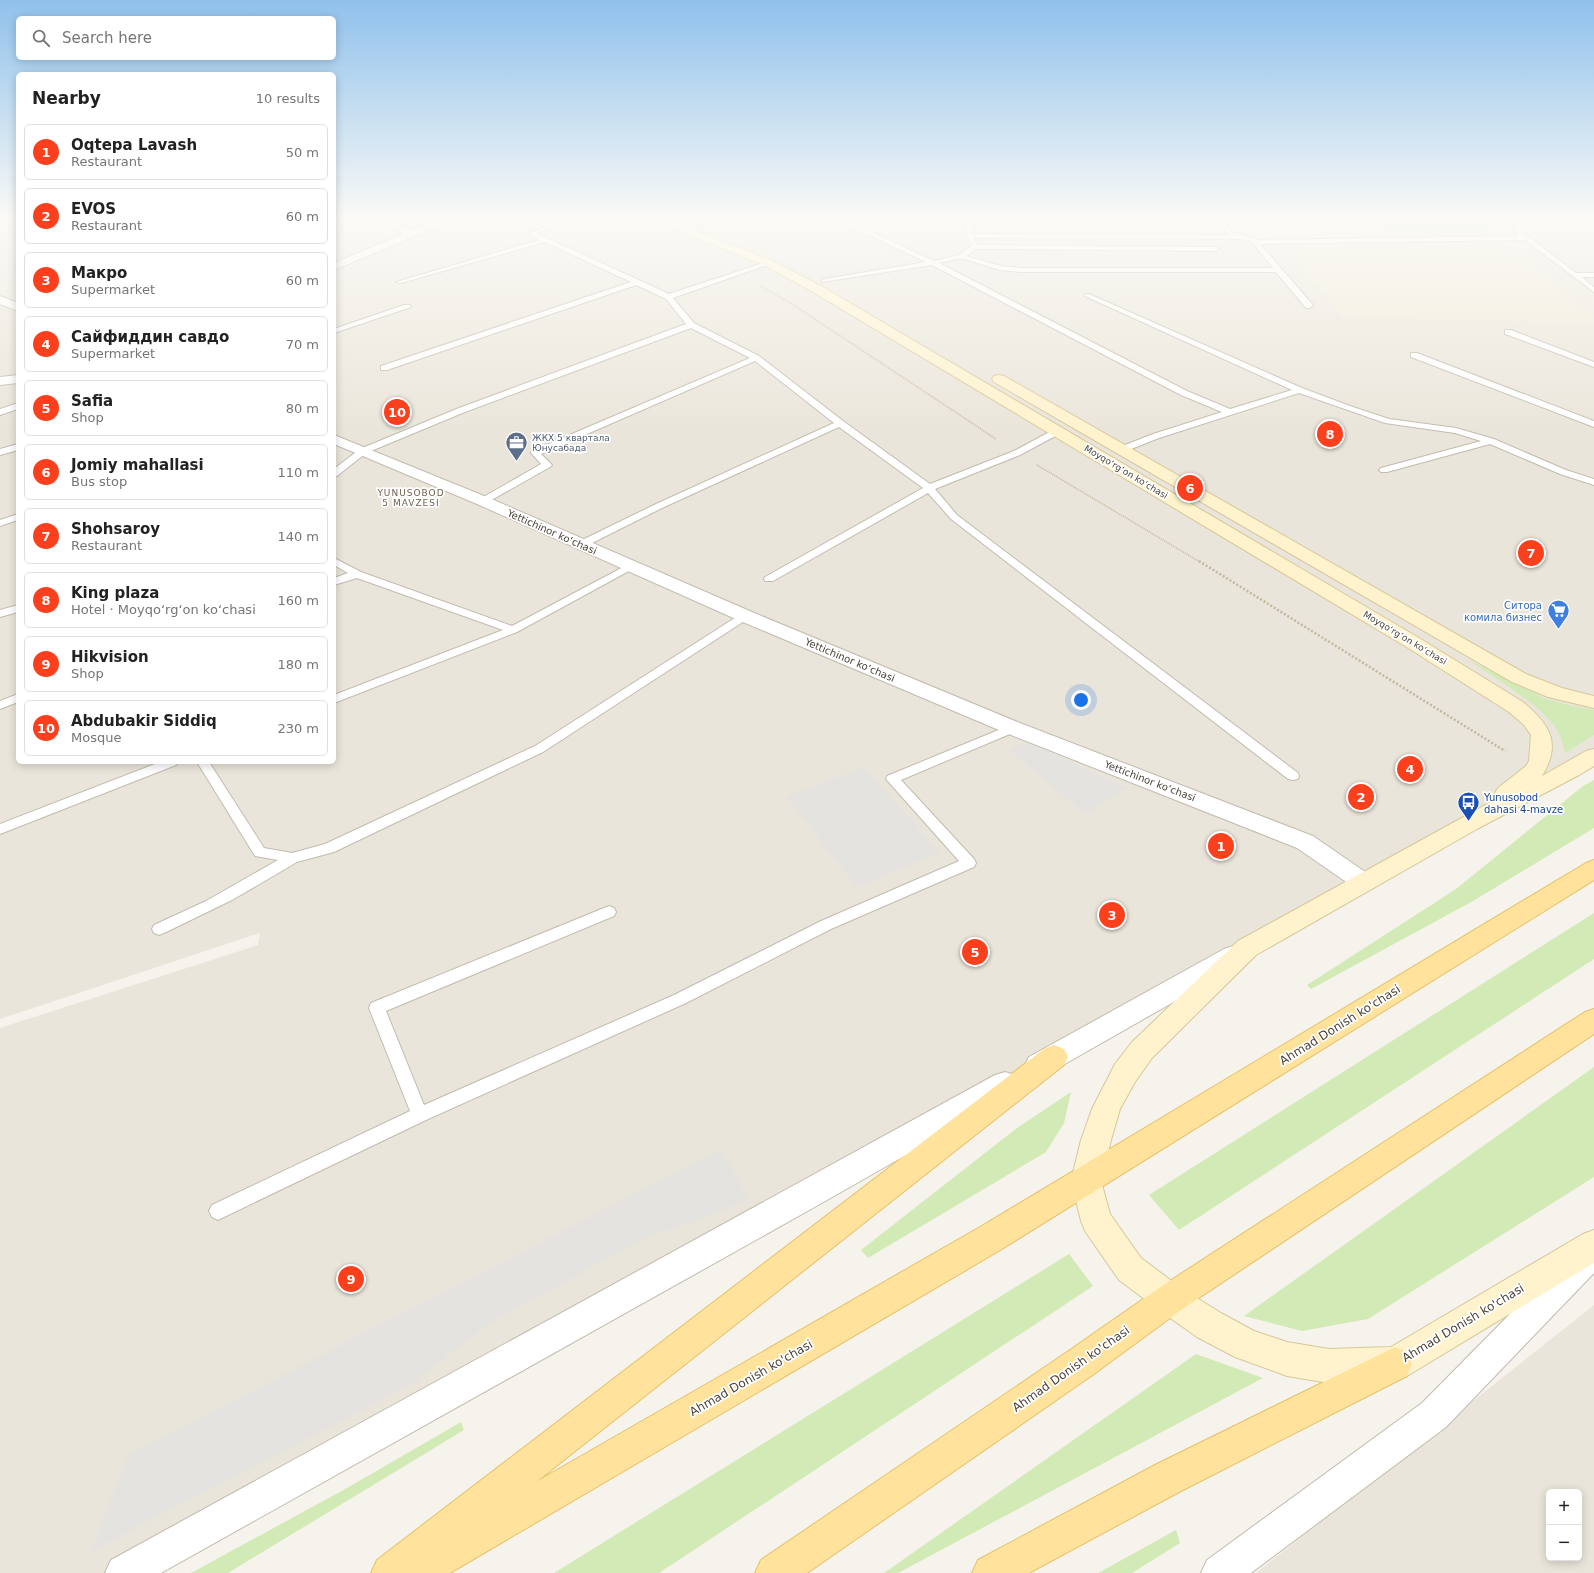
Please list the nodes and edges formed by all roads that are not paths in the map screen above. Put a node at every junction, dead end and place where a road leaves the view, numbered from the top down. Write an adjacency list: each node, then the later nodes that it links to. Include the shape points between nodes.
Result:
1 (615, 289): 21 (lane)
2 (653, 289): 9 (lane)
3 (690, 289): 9 (lane)
4 (818, 289): 29 (main road, Moyqoʻrgʻon koʻchasi)
5 (839, 289): 19 (main road)
6 (984, 289): 26 (lane, via 1184,393)
7 (1295, 289): 12 (lane)
8 (1087, 295): 23 (lane)
9 (669, 297): 14 (lane)
10 (0, 300): 11 (street)
11 (16, 306)
12 (1309, 306)
13 (407, 307): 15 (lane)
14 (691, 325): 18 (lane); 34 (lane, via 462,410)
15 (336, 330)
16 (1508, 332): 20 (lane)
17 (1414, 355): 28 (lane)
18 (756, 358): 27 (lane); 40 (lane, via 535,453 547,465)
19 (963, 359)
20 (1594, 365)
21 (384, 368)
22 (984, 370): 33 (main road, Moyqoʻrgʻon koʻchasi)
23 (1300, 390): 26 (lane); 31 (lane, via 1388,421 1456,431)
24 (16, 407): 25 (lane)
25 (0, 412)
26 (1229, 412): 33 (lane)
27 (840, 423): 39 (lane); 43 (lane)
28 (1594, 424)
29 (1058, 431): 39 (lane, via 1017,453); 62 (main road, Moyqoʻrgʻon koʻchasi, via 1412,642 1516,707 1531,720 1541,735 1540,761 1534,771)
30 (336, 440): 34 (street, Yettichinor ko‘chasi)
31 (1491, 441): 36 (lane); 38 (lane, via 1563,472)
32 (16, 448): 35 (lane)
33 (1123, 449): 55 (main road, Moyqoʻrgʻon koʻchasi, via 1519,678 1567,697)
34 (363, 451): 37 (lane); 40 (street, Yettichinor ko‘chasi)
35 (0, 452)
36 (1384, 470)
37 (336, 472)
38 (1594, 482)
39 (929, 488): 47 (lane); 61 (lane, via 954,517)
40 (483, 501): 43 (street, Yettichinor ko‘chasi)
41 (16, 518): 42 (lane)
42 (0, 523)
43 (580, 545): 45 (street, Yettichinor ko‘chasi)
44 (336, 562): 46 (lane)
45 (634, 566): 51 (street, Yettichinor ko‘chasi); 52 (lane)
46 (357, 574): 48 (lane); 52 (lane)
47 (769, 579)
48 (336, 581)
49 (16, 609): 50 (lane)
50 (0, 614)
51 (745, 616): 57 (street, Yettichinor ko‘chasi); 64 (lane, via 539,749 329,848)
52 (513, 630): 53 (lane)
53 (336, 698)
54 (16, 699): 56 (lane)
55 (1594, 702)
56 (0, 705)
57 (1013, 728): 66 (street, Yettichinor ko‘chasi, via 1305,842); 72 (lane, via 892,778 969,863 826,925 680,998)
58 (1594, 756): 62 (main road)
59 (167, 764): 63 (lane)
60 (204, 764): 64 (lane, via 260,852)
61 (1293, 776)
62 (1469, 823): 66 (main road, Ahmad Donish ko'chasi)
63 (0, 829)
64 (292, 858): 68 (lane, via 236,893 192,916)
65 (1594, 869): 73 (main road, Ahmad Donish ko'chasi)
66 (1363, 882): 69 (main road, Ahmad Donish ko'chasi)
67 (609, 912): 72 (lane, via 377,1008)
68 (159, 928)
69 (1247, 948): 71 (street); 73 (main road, Ahmad Donish ko'chasi, via 1142,1050 1125,1073 1114,1090 1106,1110)
70 (1594, 1020): 77 (main road, Ahmad Donish ko'chasi)
71 (1054, 1057): 79 (street); 80 (main road)
72 (420, 1115): 74 (lane)
73 (1086, 1180): 77 (main road, Ahmad Donish ko'chasi, via 1096,1221 1130,1268); 81 (main road, Ahmad Donish ko'chasi, via 991,1238)
74 (218, 1211)
75 (1594, 1245): 78 (main road, Ahmad Donish ko'chasi)
76 (1594, 1251): 84 (street, via 1434,1415)
77 (1170, 1299): 78 (main road, Ahmad Donish ko'chasi, via 1209,1325 1247,1345 1288,1359 1329,1366); 82 (main road, Ahmad Donish ko'chasi)
78 (1395, 1364): 83 (main road, via 1168,1478)
79 (124, 1573)
80 (390, 1573)
81 (414, 1573)
82 (774, 1573)
83 (991, 1573)
84 (1220, 1573)

